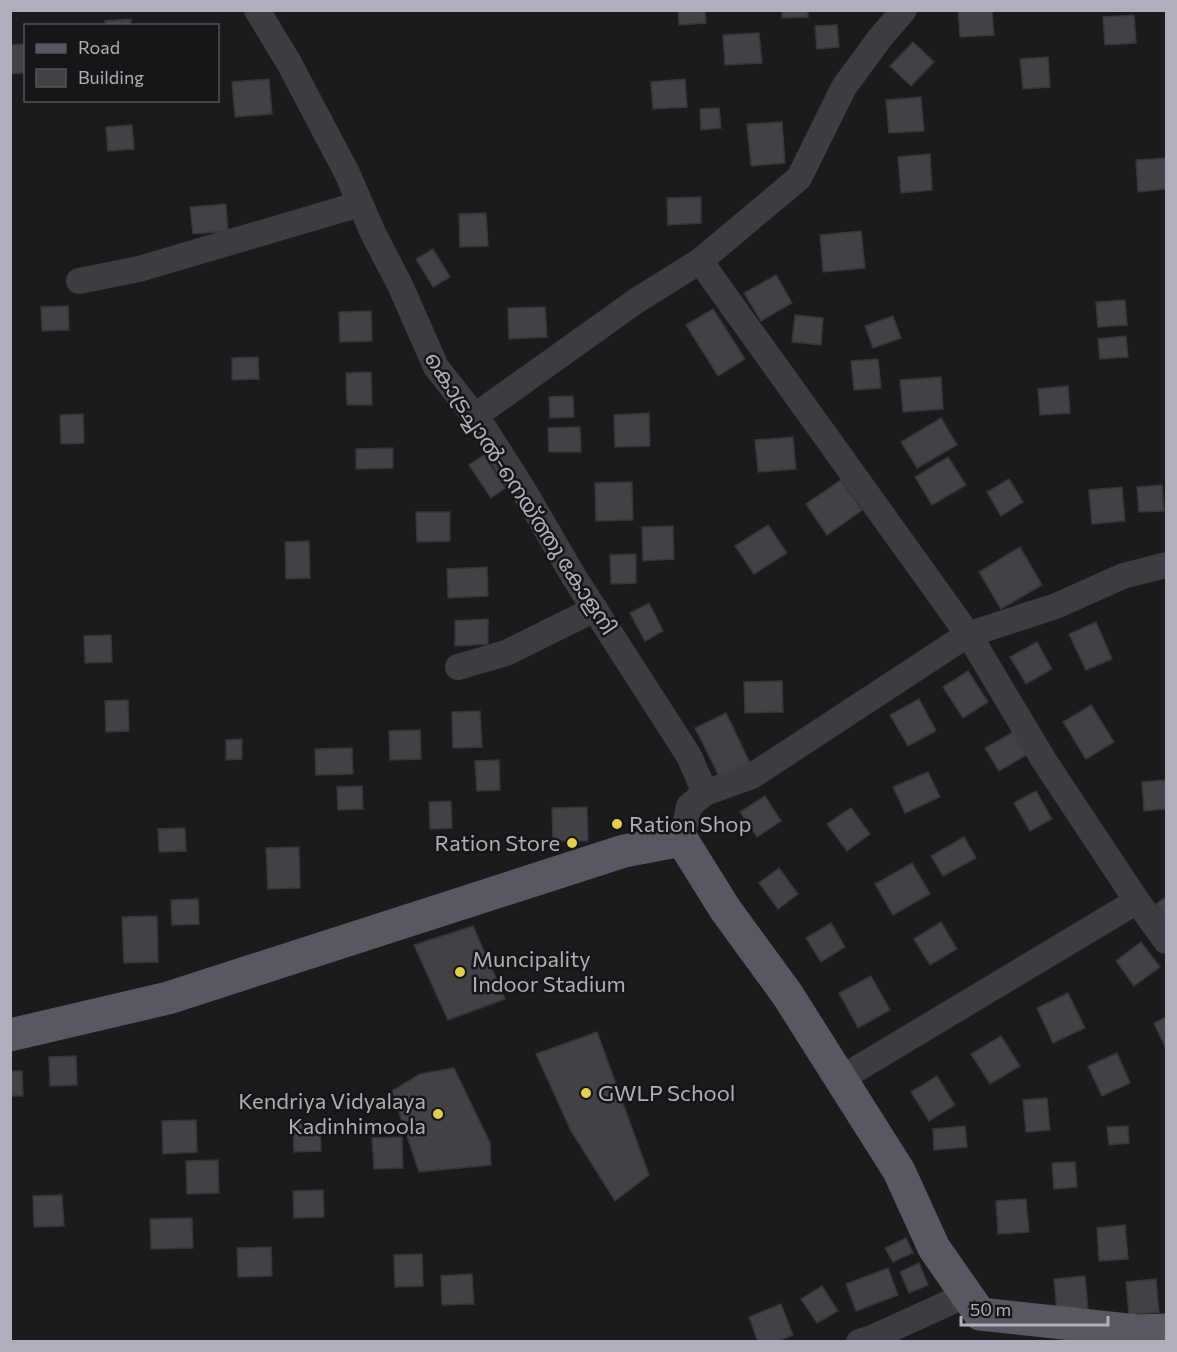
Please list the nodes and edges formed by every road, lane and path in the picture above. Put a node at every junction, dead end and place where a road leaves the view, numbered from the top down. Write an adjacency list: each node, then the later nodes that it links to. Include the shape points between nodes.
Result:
1 (257, 10): 3 (street, കൊട്രച്ചാൽ-നെയ്ത്തു കോളനി, via 311,104)
2 (891, 15): 4 (street, via 844,87 799,178)
3 (360, 204): 5 (street, via 139,269); 6 (street, കൊട്രച്ചാൽ-നെയ്ത്തു കോളനി, via 436,367)
4 (700, 261): 6 (street, via 636,301); 9 (street)
5 (79, 281)
6 (475, 416): 8 (street, കൊട്രച്ചാൽ-നെയ്ത്തു കോളനി)
7 (1167, 565): 9 (street, via 1123,576 1056,606)
8 (595, 609): 10 (street, via 506,653); 11 (street, കൊട്രച്ചാൽ-നെയ്ത്തു കോളനി, via 689,756)
9 (968, 635): 11 (street, via 752,776); 13 (street, via 1042,759)
10 (458, 667)
11 (705, 793): 12 (street, via 689,806)
12 (682, 840): 15 (main road, via 624,851 168,998); 16 (main road)
13 (1137, 901): 14 (street); 16 (street)
14 (1167, 941)
15 (10, 1035)
16 (840, 1078): 17 (main road, via 899,1171 934,1248)
17 (966, 1295): 18 (main road, via 980,1314 1137,1331); 19 (street)
18 (1167, 1330)
19 (859, 1341)

